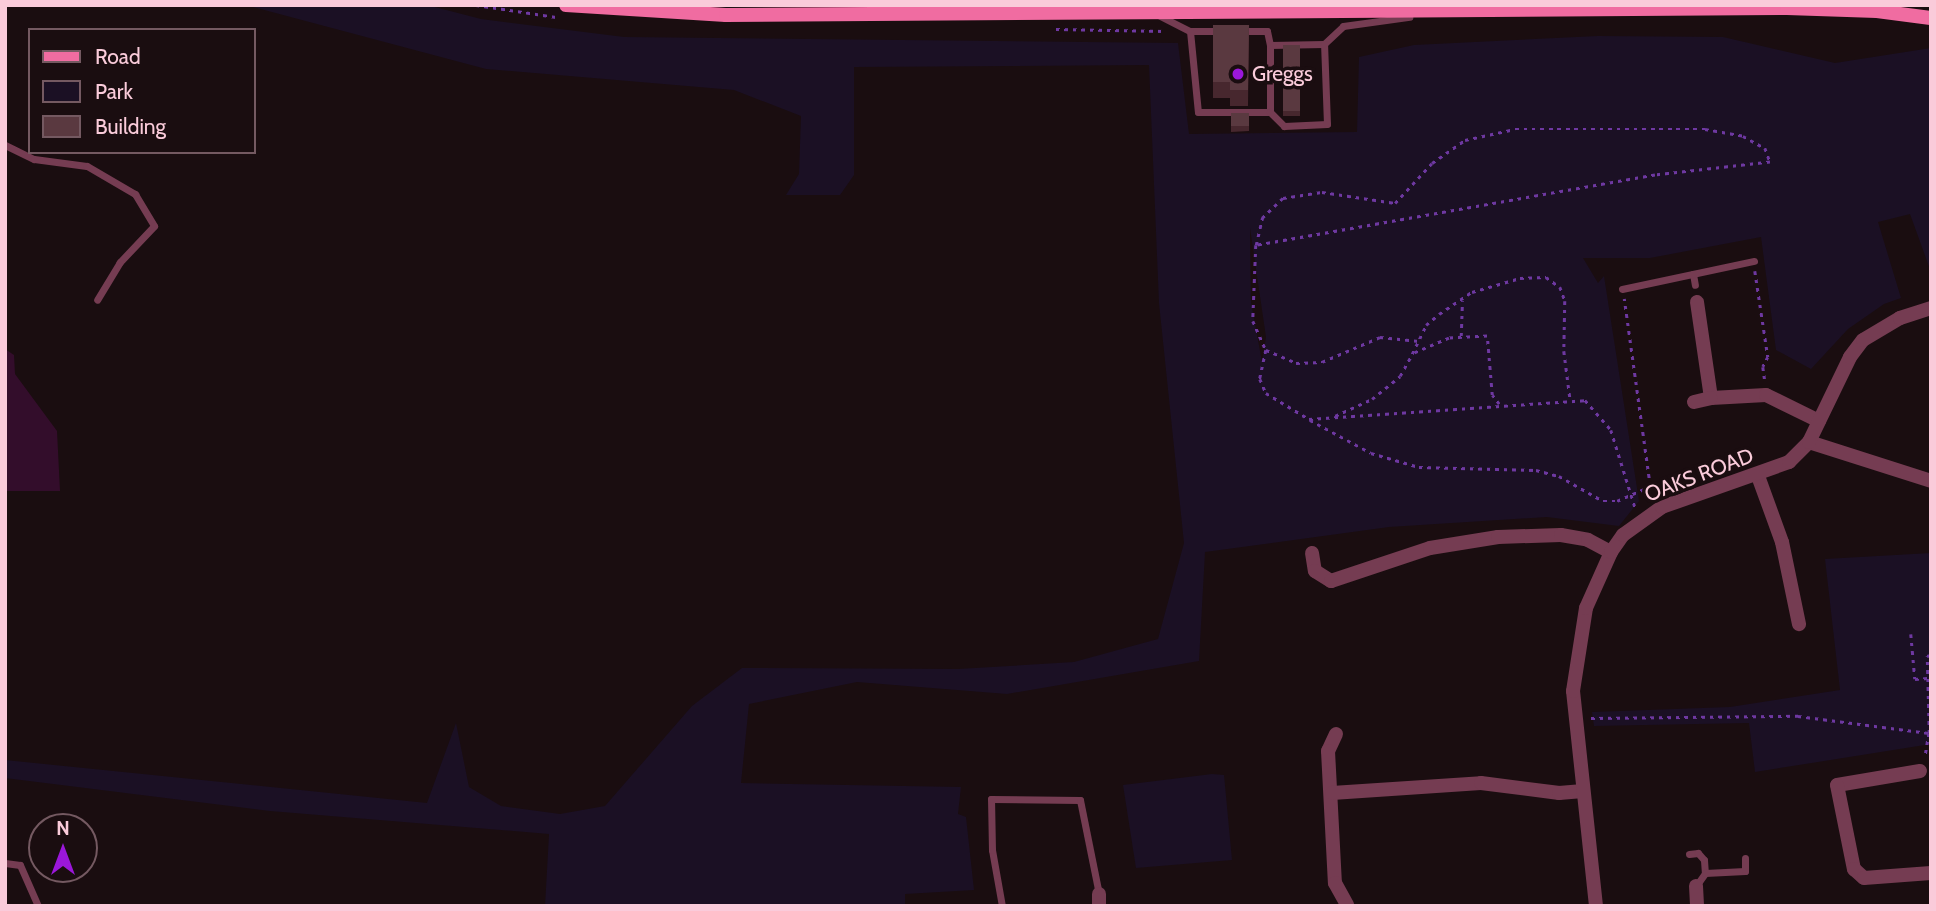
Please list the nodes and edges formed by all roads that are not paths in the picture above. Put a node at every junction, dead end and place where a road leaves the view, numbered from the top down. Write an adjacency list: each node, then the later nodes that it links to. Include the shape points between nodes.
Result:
1 (566, 5): 3 (street, via 726,15)
2 (1466, 11): 3 (street); 4 (street, via 1787,8); 6 (lane, via 1343,26)
3 (1147, 12): 5 (lane)
4 (1931, 18)
5 (1190, 31): 7 (lane, via 1267,31); 8 (lane, via 1198,112)
6 (1324, 44): 7 (lane); 8 (lane, via 1327,124 1284,126)
7 (1270, 45): 8 (lane)
8 (1270, 112)
9 (5, 145): 14 (lane, via 34,159 87,166 135,194 154,226 120,262)
10 (1755, 261): 11 (lane)
11 (1693, 274): 12 (lane); 13 (lane)
12 (1695, 285)
13 (1622, 289)
14 (97, 300)
15 (1696, 302): 17 (street)
16 (1931, 308): 19 (street, OAKS ROAD, via 1899,318 1863,340)
17 (1712, 398): 18 (street); 19 (street, via 1766,395)
18 (1694, 402)
19 (1819, 421): 20 (street, OAKS ROAD)
20 (1809, 442): 21 (street, OAKS ROAD, via 1788,462); 22 (street)
21 (1758, 476): 23 (street, OAKS ROAD, via 1643,518); 25 (street, via 1782,542)
22 (1931, 481)
23 (1611, 552): 24 (street, via 1588,540 1561,535 1498,537 1430,548 1331,581 1315,571); 28 (street, OAKS ROAD, via 1586,608 1578,640 1574,718)
24 (1312, 553)
25 (1798, 624)
26 (1336, 734): 29 (street, via 1328,751)
27 (1920, 771): 34 (street, via 1838,785 1854,869 1864,878)
28 (1583, 791): 29 (street, via 1481,783); 40 (street, OAKS ROAD)
29 (1332, 793): 37 (street, via 1335,883)
30 (1689, 853): 33 (lane, via 1698,853 1704,860)
31 (1745, 858): 33 (lane, via 1745,871)
32 (5, 863): 38 (lane, via 20,865)
33 (1705, 873): 35 (lane)
34 (1931, 873)
35 (1696, 886): 41 (street)
36 (1099, 900): 39 (lane, via 1080,800 991,799 992,850)
37 (1348, 905)
38 (38, 906)
39 (1002, 906)
40 (1596, 906)
41 (1696, 906)

